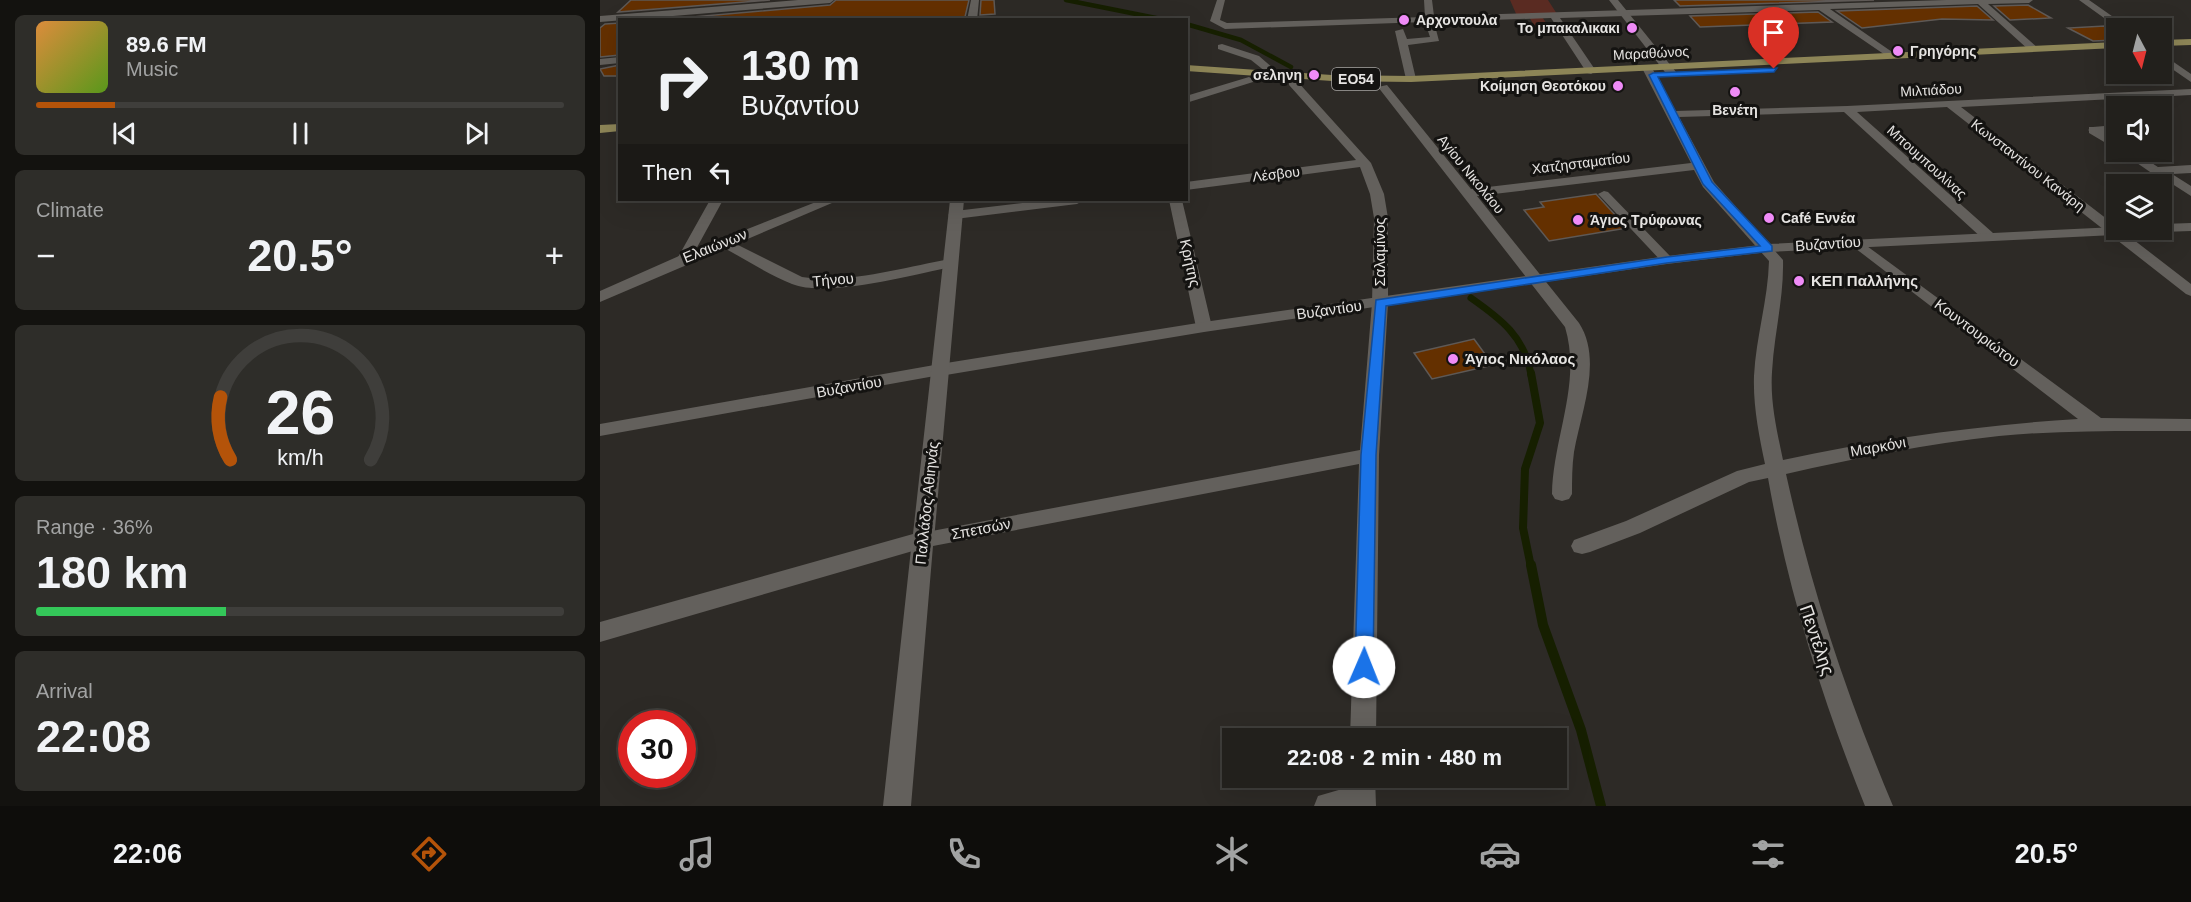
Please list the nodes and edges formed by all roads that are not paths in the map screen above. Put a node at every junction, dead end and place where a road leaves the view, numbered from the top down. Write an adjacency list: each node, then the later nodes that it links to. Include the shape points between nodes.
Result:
1 (830, 0): 10 (street)
2 (975, 0): 15 (street)
3 (1221, 0): 19 (street, via 1215,21 1225,26)
4 (1428, 0): 18 (street)
5 (1613, 0): 12 (street)
6 (1812, 0): 11 (street)
7 (2029, 0): 9 (street)
8 (2083, 0): 16 (street)
9 (1979, 1): 11 (street); 25 (street)
10 (758, 3): 14 (street); 17 (street)
11 (1823, 8): 12 (street); 29 (street)
12 (1624, 15): 13 (street); 35 (street)
13 (1555, 17): 18 (street); 34 (street)
14 (749, 18)
15 (972, 18)
16 (2109, 18)
17 (600, 19)
18 (1431, 21): 19 (street); 20 (street, via 1434,41)
19 (1398, 22): 20 (street)
20 (1404, 42): 39 (street)
21 (2191, 42): 22 (main road)
22 (2172, 43)
23 (2106, 45): 25 (main road, Μαραθώνος / ΕΟ54)
24 (1222, 47): 37 (street, via 1255,58)
25 (2034, 49): 29 (main road, Μαραθώνος / ΕΟ54)
26 (2191, 50): 27 (main road)
27 (2172, 51)
28 (2106, 53): 35 (main road, Μαραθώνος / ΕΟ54)
29 (1891, 56): 35 (main road, Μαραθώνος / ΕΟ54)
30 (618, 60): 31 (street)
31 (600, 62)
32 (2172, 65): 40 (street)
33 (1188, 68): 37 (main road, Μαραθώνος / ΕΟ54)
34 (1591, 71): 36 (main road, Μαραθώνος / ΕΟ54); 39 (main road, Μαραθώνος / ΕΟ54)
35 (1669, 71): 36 (main road, Μαραθώνος / ΕΟ54)
36 (1650, 72): 43 (main road, Μαραθώνος / ΕΟ54); 48 (street)
37 (1275, 74): 39 (main road, Μαραθώνος / ΕΟ54)
38 (1188, 76): 41 (main road, Μαραθώνος / ΕΟ54)
39 (1411, 79)
40 (2191, 79)
41 (1249, 80): 42 (main road, Μαραθώνος / ΕΟ54); 45 (street)
42 (1293, 83): 43 (main road, Μαραθώνος / ΕΟ54); 57 (street, Σαλαμίνος)
43 (1383, 87): 63 (street, Αγίου Νικολάου)
44 (2191, 92): 46 (street, Μιλτιάδου)
45 (1188, 99)
46 (1950, 104): 47 (street, Μιλτιάδου); 70 (street, Κωνσταντίνου Κανάρη)
47 (1847, 109): 48 (street, Μιλτιάδου); 74 (street, Μπουμπουλίνας)
48 (1673, 114): 58 (street)
49 (618, 120): 50 (main road)
50 (600, 123)
51 (618, 127): 52 (main road)
52 (600, 129)
53 (2106, 129): 54 (lane)
54 (2093, 130): 55 (street)
55 (2106, 138)
56 (2143, 162): 60 (street)
57 (1365, 163): 61 (street, Λέσβου); 85 (street, Σαλαμίνος, via 1381,218)
58 (1698, 166): 63 (street, Χατζησταματίου); 78 (street, via 1715,192)
59 (2191, 169): 60 (street)
60 (2158, 171): 62 (street)
61 (1188, 186)
62 (2191, 192)
63 (1467, 193): 82 (street, Αγίου Νικολάου)
64 (1604, 194): 80 (lane)
65 (715, 201): 79 (street)
66 (829, 201): 76 (street, Ελαιώνων)
67 (1060, 201): 69 (street)
68 (1175, 201): 86 (street, Κρήτης)
69 (956, 207): 81 (street, Παλλάδος Αθιηνάς)
70 (2106, 226)
71 (2191, 227): 72 (street)
72 (2172, 228)
73 (2106, 231): 74 (street, Βυζαντίου)
74 (1988, 236): 77 (street, Βυζαντίου)
75 (2125, 240): 83 (street, Κωνσταντίνου Κανάρη)
76 (724, 242): 79 (street, Ελαιώνων); 81 (street, Τήνου, via 808,283)
77 (1857, 242): 78 (street, Βυζαντίου); 88 (street, Κουντουριώτου)
78 (1768, 248): 80 (street, Βυζαντίου); 92 (street, Πεντέλης, via 1777,266 1763,385)
79 (684, 259): 84 (street, Ελαιώνων)
80 (1667, 260): 82 (street, Βυζαντίου)
81 (951, 263): 87 (street, Παλλάδος Αθιηνάς)
82 (1537, 279): 85 (street, Βυζαντίου); 93 (street, Αγίου Νικολάου, via 1570,321 1581,354)
83 (2191, 291)
84 (600, 297)
85 (1380, 303): 86 (street, Βυζαντίου); 91 (street, Σαλαμίνος)
86 (1204, 327): 87 (street, Βυζαντίου)
87 (940, 370): 90 (street, Βυζαντίου); 94 (street, Παλλάδος Αθιηνάς)
88 (2097, 424): 89 (street, Μαρκόνι); 92 (street, Μαρκόνι, via 1946,436)
89 (2191, 424)
90 (600, 430)
91 (1369, 455): 94 (street, Σπετσών); 97 (street, Σαλαμίνος)
92 (1775, 468): 95 (street, Μαρκόνι, via 1725,483); 101 (street, Πεντέλης, via 1791,555 1809,619)
93 (1562, 494)
94 (923, 540): 96 (street, Σπετσών); 99 (street, Παλλάδος Αθιηνάς)
95 (1582, 546)
96 (600, 632)
97 (1363, 728)
98 (1362, 794): 100 (street)
99 (897, 806)
100 (1328, 806)
101 (1879, 806)

